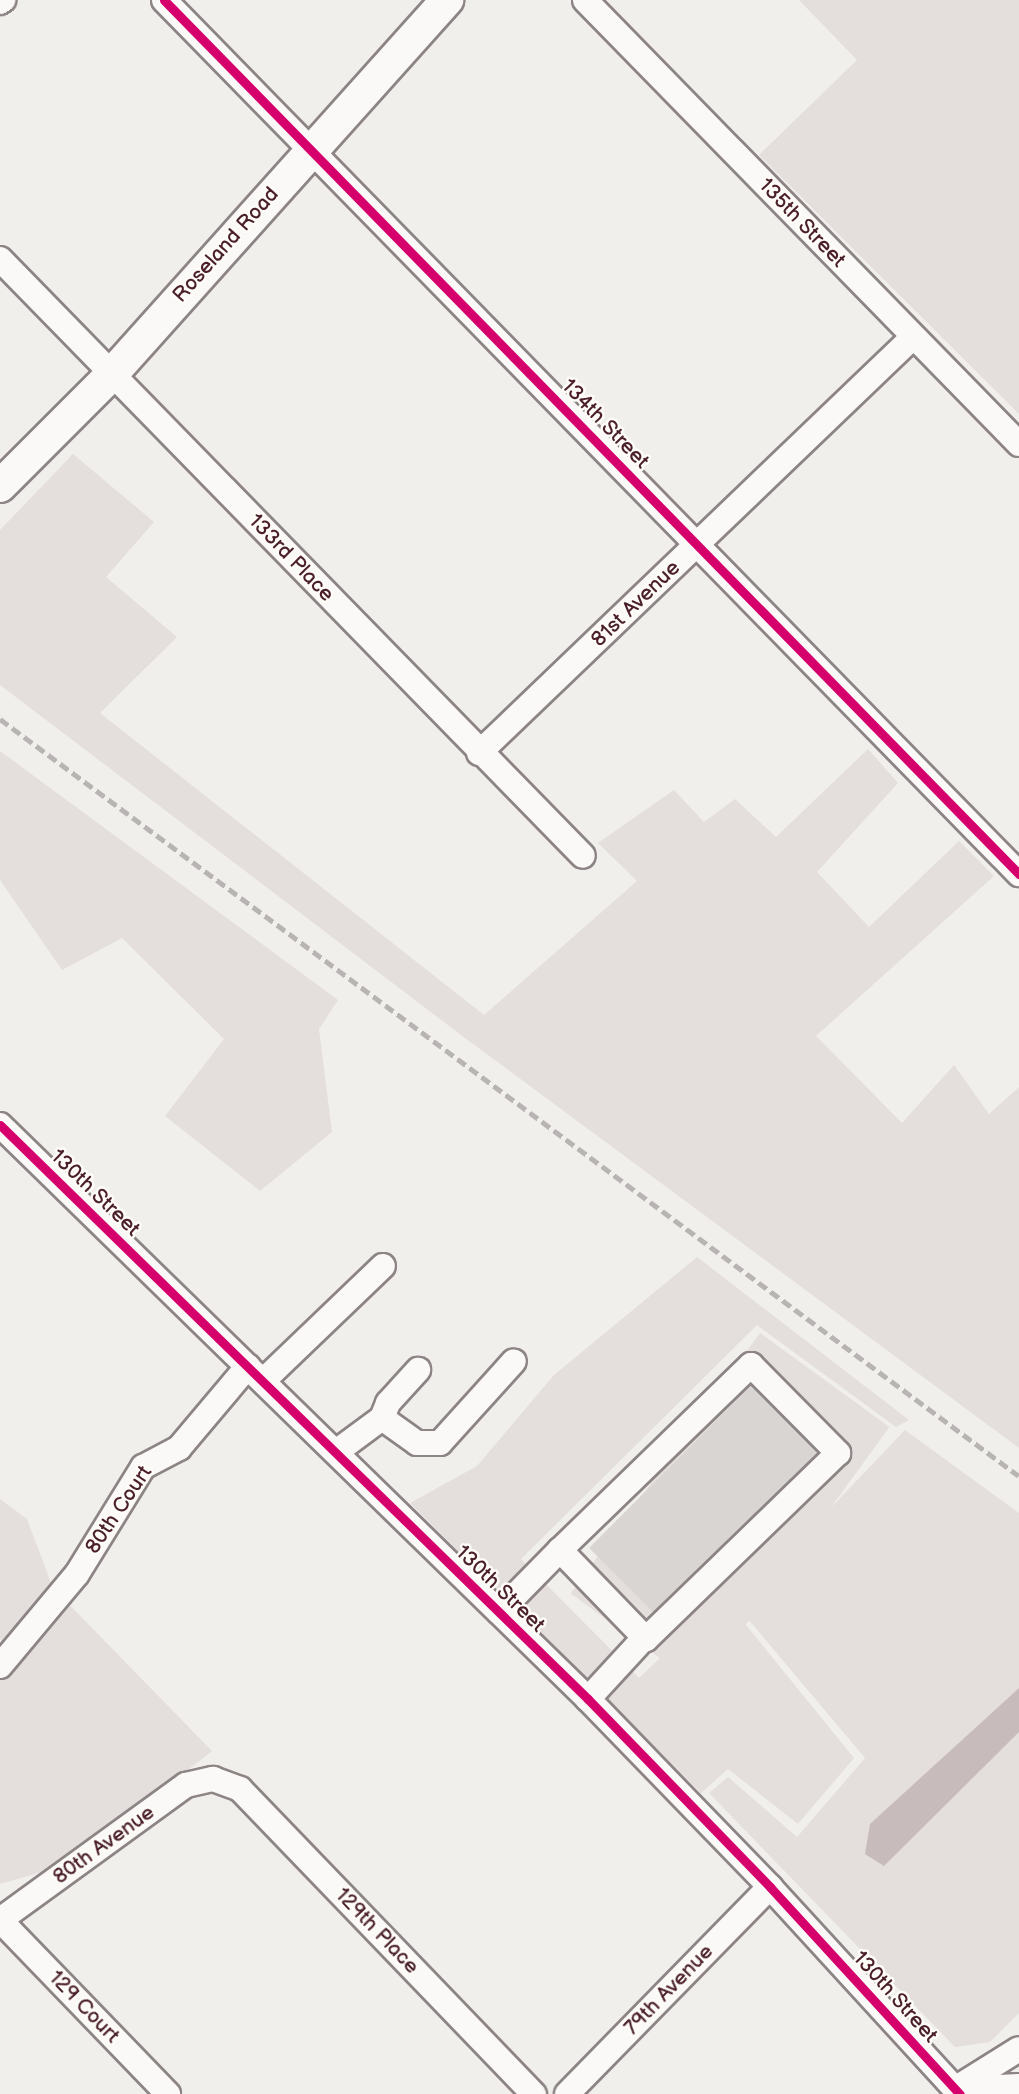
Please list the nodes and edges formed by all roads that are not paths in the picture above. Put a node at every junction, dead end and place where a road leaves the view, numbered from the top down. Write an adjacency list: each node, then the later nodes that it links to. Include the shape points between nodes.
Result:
1 (164, 0): 4 (street, 134th Street)
2 (447, 0): 4 (main road, Roseland Road)
3 (586, 0): 6 (street, 135th Street)
4 (311, 149): 7 (main road, Roseland Road); 10 (street, 134th Street)
5 (0, 259): 7 (street, 133rd Place)
6 (913, 337): 8 (street, 135th Street); 10 (street, 81st Avenue)
7 (111, 375): 9 (main road, Roseland Road); 11 (street, 133rd Place)
8 (1019, 444)
9 (0, 486)
10 (698, 545): 11 (street, 81st Avenue); 13 (street, 134th Street)
11 (479, 753): 12 (street, 133rd Place)
12 (583, 856)
13 (1019, 874)
14 (0, 1125): 18 (street, 130th Street)
15 (383, 1266): 18 (street, 80th Court)
16 (514, 1361): 19 (street, via 440,1443 417,1443)
17 (418, 1370): 19 (street, via 388,1403)
18 (255, 1374): 20 (street, 130th Street); 24 (street, 80th Court, via 179,1448 143,1467 77,1574)
19 (382, 1418): 20 (street)
20 (336, 1452): 22 (street, 130th Street)
21 (560, 1550): 22 (street); 23 (street); 23 (street, via 751,1365 838,1453)
22 (499, 1612): 25 (street, 130th Street)
23 (645, 1637): 25 (street)
24 (0, 1666)
25 (587, 1699): 27 (street, 130th Street)
26 (213, 1779): 28 (street, 80th Avenue, via 186,1786); 33 (street, 129th Place, via 240,1789)
27 (770, 1887): 31 (street, 130th Street); 34 (street, 79th Avenue)
28 (0, 1920): 32 (street, 129 Court)
29 (1019, 2049): 31 (street)
30 (1019, 2086): 31 (street)
31 (957, 2092)
32 (168, 2094)
33 (534, 2094)
34 (567, 2094)

